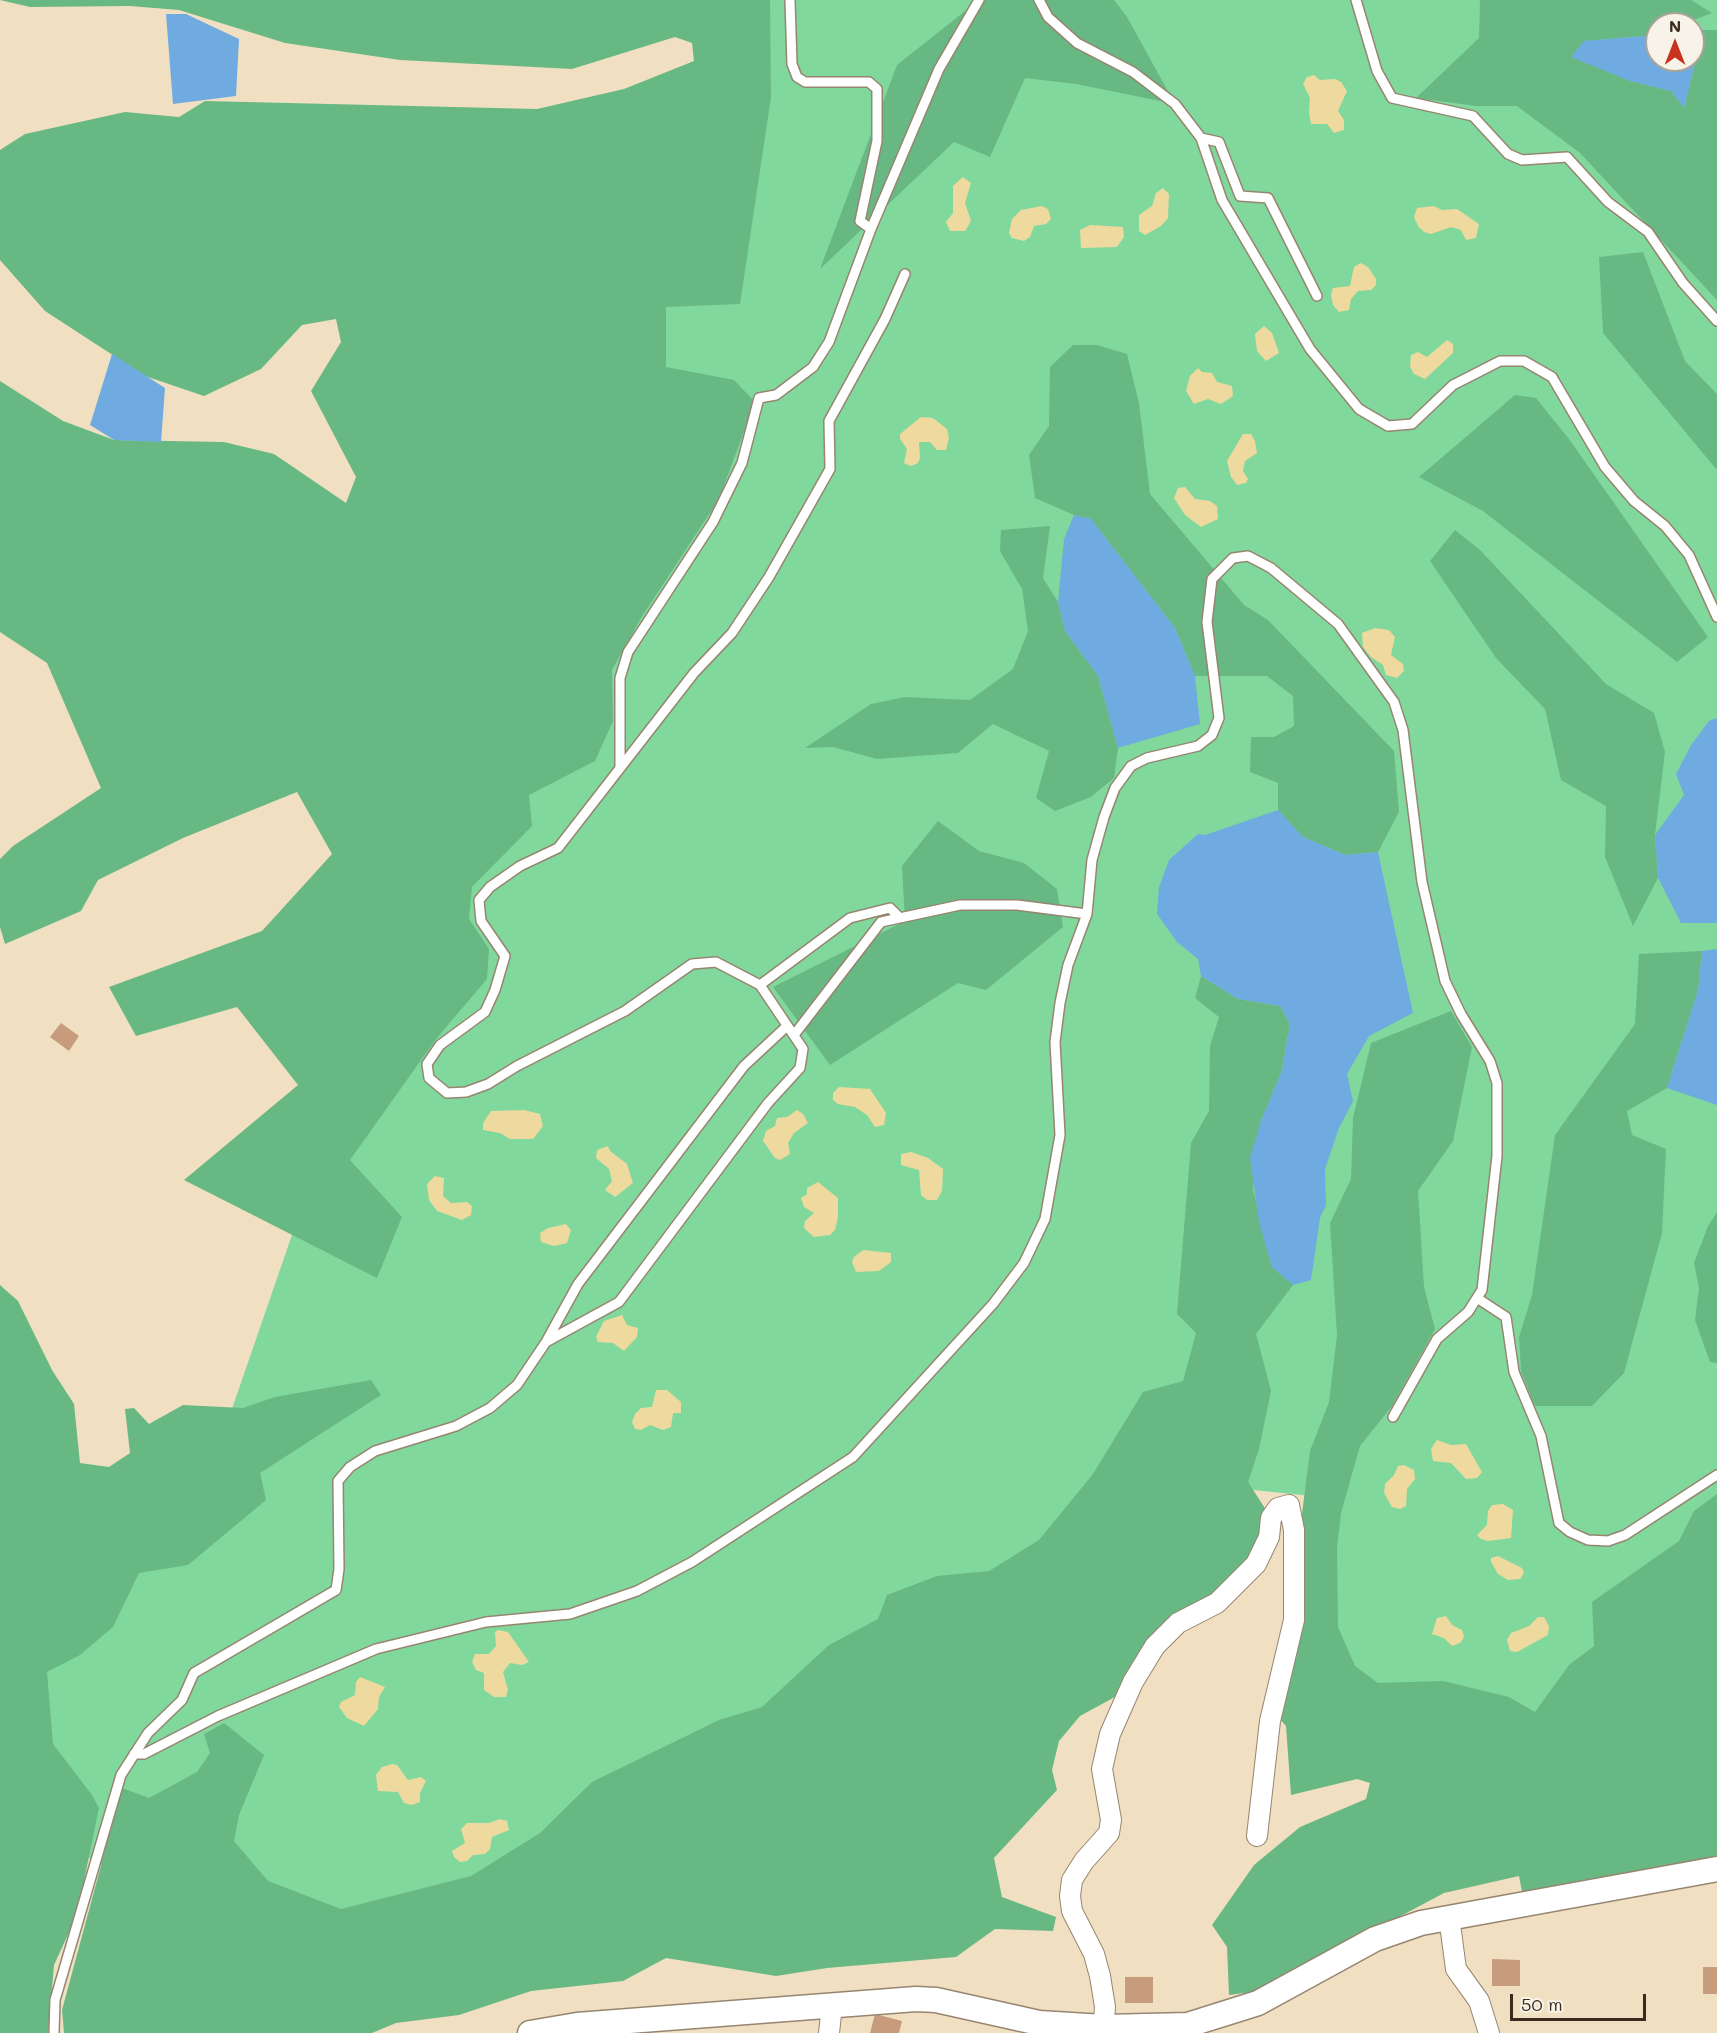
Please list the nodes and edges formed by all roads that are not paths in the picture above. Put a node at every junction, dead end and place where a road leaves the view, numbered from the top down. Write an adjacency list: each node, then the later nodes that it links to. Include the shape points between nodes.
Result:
1 (790, 0): 6 (lane, via 792,64 797,76 805,82 869,82 877,89 877,141 860,221)
2 (979, 0): 6 (lane, via 939,69)
3 (1039, 0): 5 (lane, via 1048,17 1077,43 1133,72 1175,104)
4 (1356, 0): 9 (lane, via 1377,71 1392,98 1473,116 1508,154 1522,160 1568,157 1608,202 1648,232 1683,283)
5 (1201, 138): 8 (lane, via 1219,142 1240,196 1268,198); 10 (lane, via 1222,200 1310,349 1359,409 1388,426 1412,424 1453,385 1500,361 1524,361 1552,377 1605,467 1689,555)
6 (871, 229): 11 (lane, via 829,342 813,367 776,395 759,398 742,463 713,522 628,652 620,678)
7 (905, 274): 11 (lane, via 829,422 830,469 769,577 732,633 694,673)
8 (1317, 296)
9 (1717, 321)
10 (1717, 617)
11 (620, 767): 14 (lane, via 558,848 520,866 490,887 480,900 481,921 505,957 485,1012 440,1045 427,1064 429,1078 447,1093 466,1092 488,1084 625,1011 692,964 716,962)
12 (1088, 914): 13 (lane, via 1017,904 960,905); 17 (lane, via 1092,860 1115,788 1131,766 1147,758 1198,746 1212,735 1219,718 1207,622 1212,579 1233,558 1248,556 1271,568 1338,624 1394,702 1403,730 1422,882 1445,981 1490,1061 1497,1083 1497,1156 1482,1290); 21 (lane, via 1068,965 1059,1012 1055,1042 1060,1135 1045,1219 1024,1263 993,1305 853,1457 692,1562 637,1591 570,1614 486,1622 376,1649 218,1716 144,1754)
13 (900, 918): 14 (lane, via 890,908 850,918); 16 (lane, via 881,922)
14 (760, 985): 15 (lane)
15 (787, 1026): 16 (lane); 18 (lane, via 744,1066 585,1275)
16 (794, 1035): 18 (lane, via 803,1049 800,1068 768,1103 619,1302)
17 (1477, 1298): 19 (lane, via 1468,1312 1437,1339); 20 (lane, via 1506,1317 1514,1372 1541,1436 1559,1523 1570,1532 1588,1540 1608,1541 1625,1535)
18 (546, 1342): 21 (lane, via 517,1384 490,1408 456,1426 375,1451 350,1467 338,1481 336,1590 194,1673 182,1700 148,1732)
19 (1393, 1417)
20 (1717, 1475)
21 (134, 1754): 27 (lane, via 121,1774 55,2000)
22 (1257, 1836): 26 (street, via 1270,1721 1294,1620 1294,1530 1289,1505 1278,1508 1271,1518 1269,1537 1256,1564 1217,1603 1178,1623 1155,1646 1133,1682 1110,1734 1102,1769 1111,1820 1109,1833 1072,1880 1070,1896 1072,1911 1094,1954 1100,1976)
23 (1717, 1869): 24 (street)
24 (1449, 1917): 26 (street, via 1375,1939 1258,2003 1229,2013 1188,2025); 30 (street, via 1456,1969 1479,2001)
25 (832, 2005): 26 (street, via 936,2000 1039,2022); 28 (street, via 577,2025); 29 (street)
26 (1104, 2030)
27 (54, 2033)
28 (530, 2033)
29 (829, 2033)
30 (1489, 2033)

